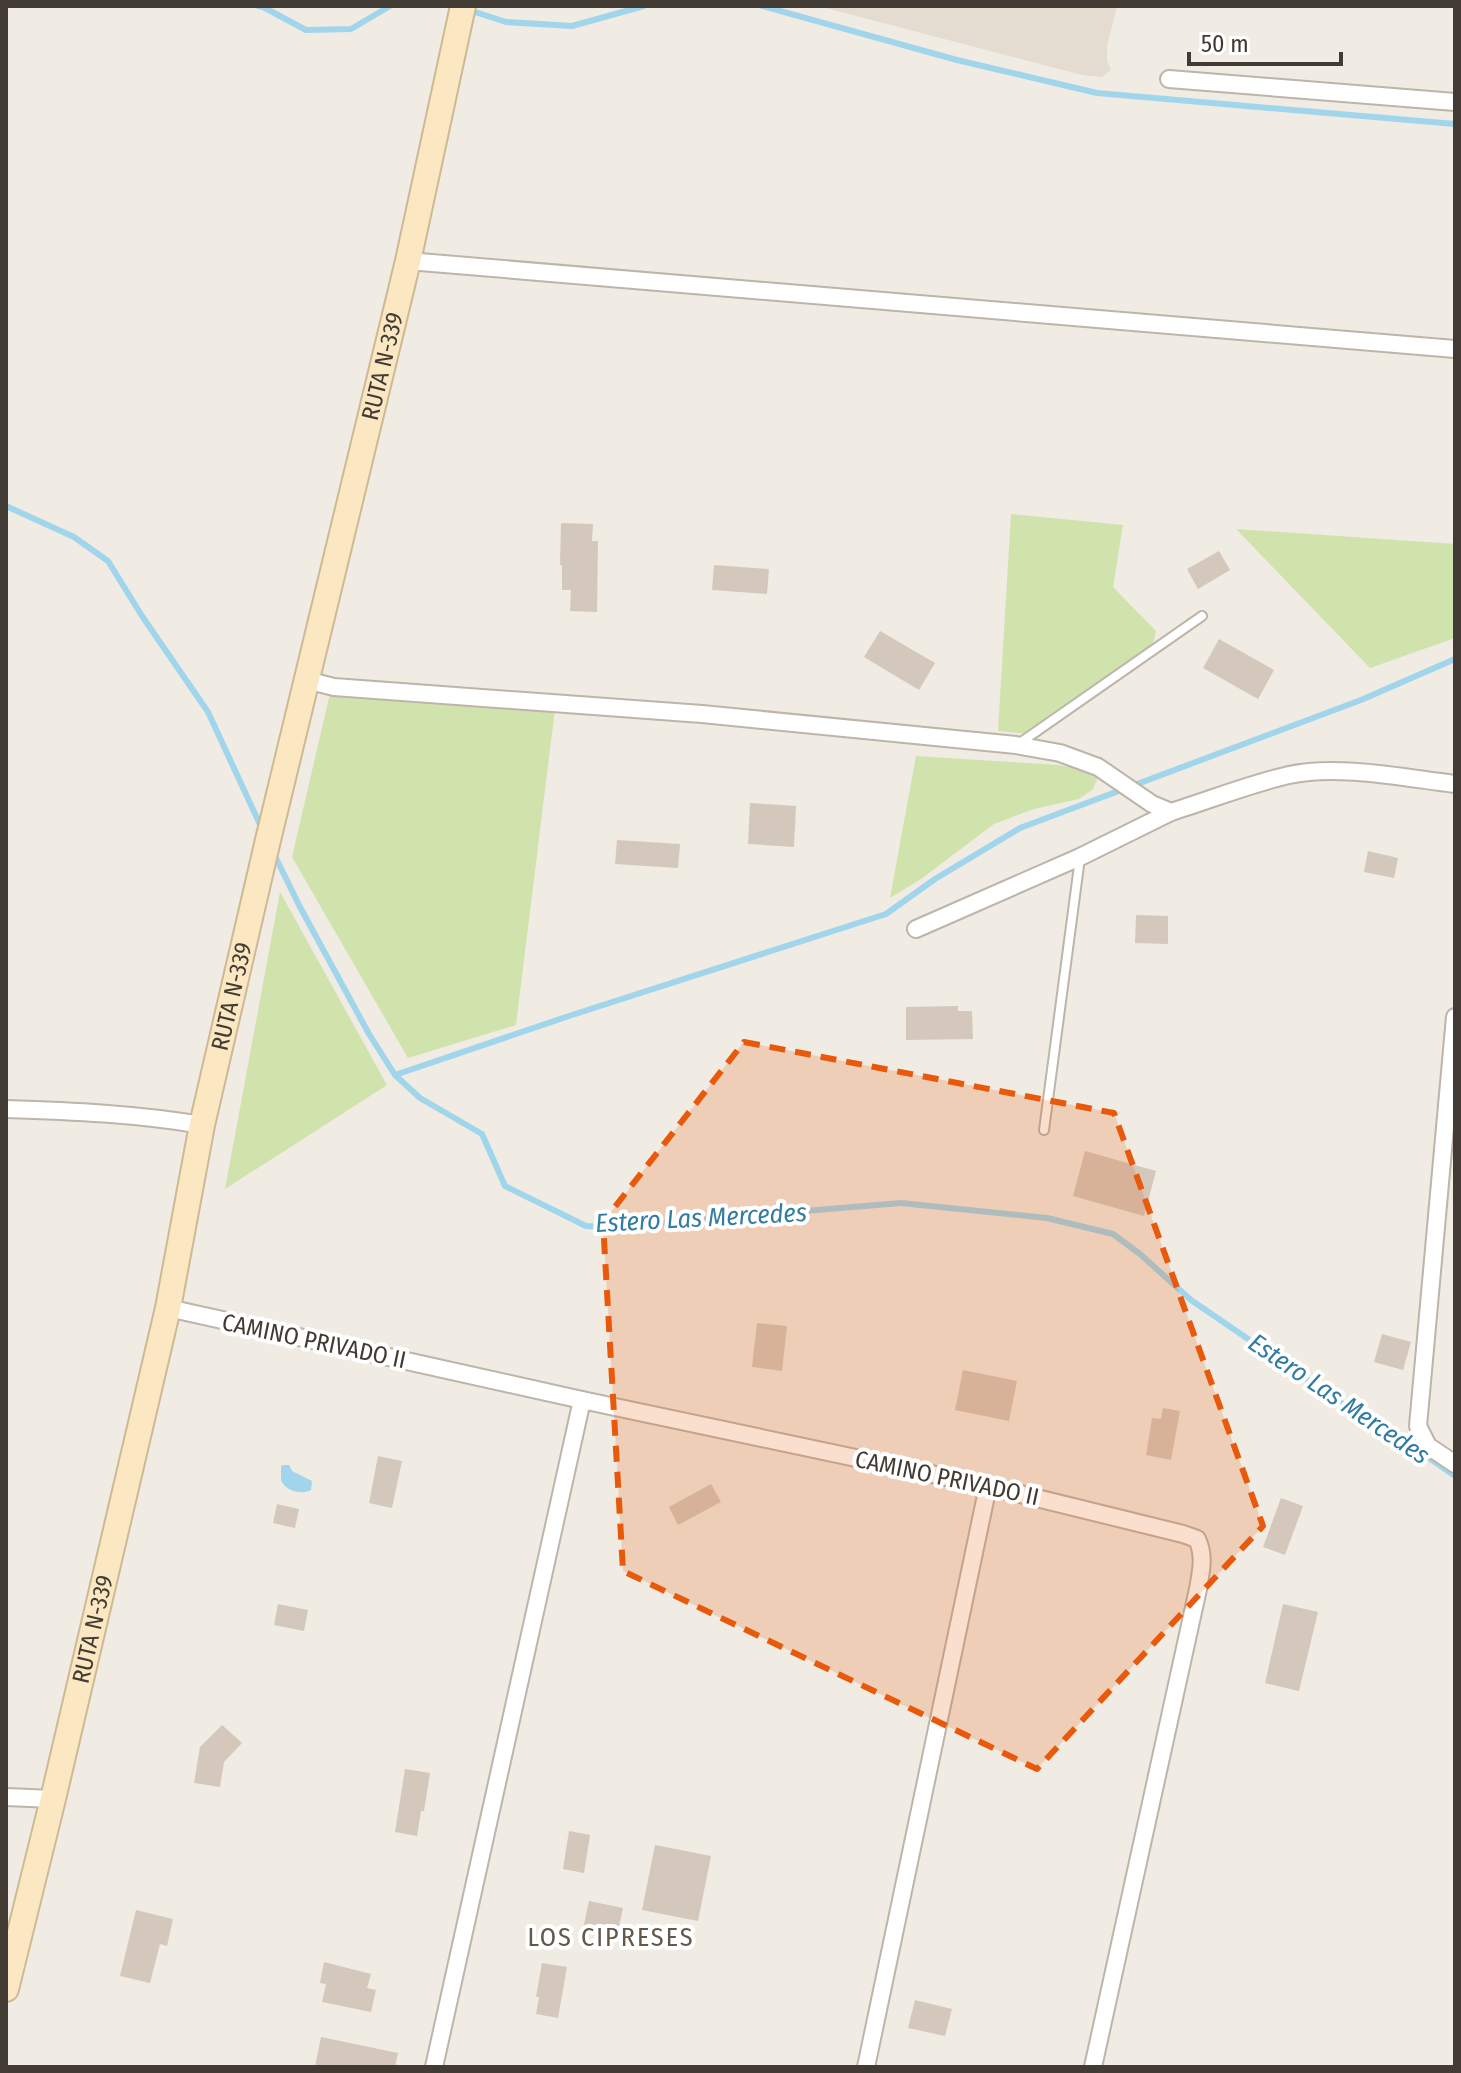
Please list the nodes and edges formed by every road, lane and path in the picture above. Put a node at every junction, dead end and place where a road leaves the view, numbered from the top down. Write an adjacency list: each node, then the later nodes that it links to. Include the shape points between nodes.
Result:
1 (461, 17): 4 (street, RUTA N-339)
2 (1169, 79): 3 (street)
3 (1455, 102)
4 (408, 261): 5 (street); 7 (street, RUTA N-339)
5 (1455, 349)
6 (1202, 616): 8 (lane)
7 (306, 680): 8 (street, via 334,687 702,714); 15 (street, RUTA N-339)
8 (1016, 745): 10 (street, via 1098,767)
9 (1455, 784): 10 (street, via 1316,772 1290,775)
10 (1171, 812): 11 (street)
11 (1080, 857): 12 (street); 16 (lane)
12 (916, 929)
13 (1455, 1017): 19 (street, via 1418,1426 1428,1446)
14 (6, 1109): 15 (street)
15 (202, 1125): 17 (street, RUTA N-339)
16 (1044, 1130)
17 (168, 1308): 18 (street, CAMINO PRIVADO II); 22 (street, RUTA N-339)
18 (582, 1400): 20 (street, CAMINO PRIVADO II); 24 (street)
19 (1455, 1464)
20 (988, 1486): 25 (street); 26 (street, CAMINO PRIVADO II, via 1183,1534 1197,1539 1202,1550 1198,1589)
21 (6, 1797): 22 (street)
22 (53, 1799): 23 (street, RUTA N-339)
23 (6, 1989)
24 (434, 2067)
25 (866, 2067)
26 (1093, 2067)

